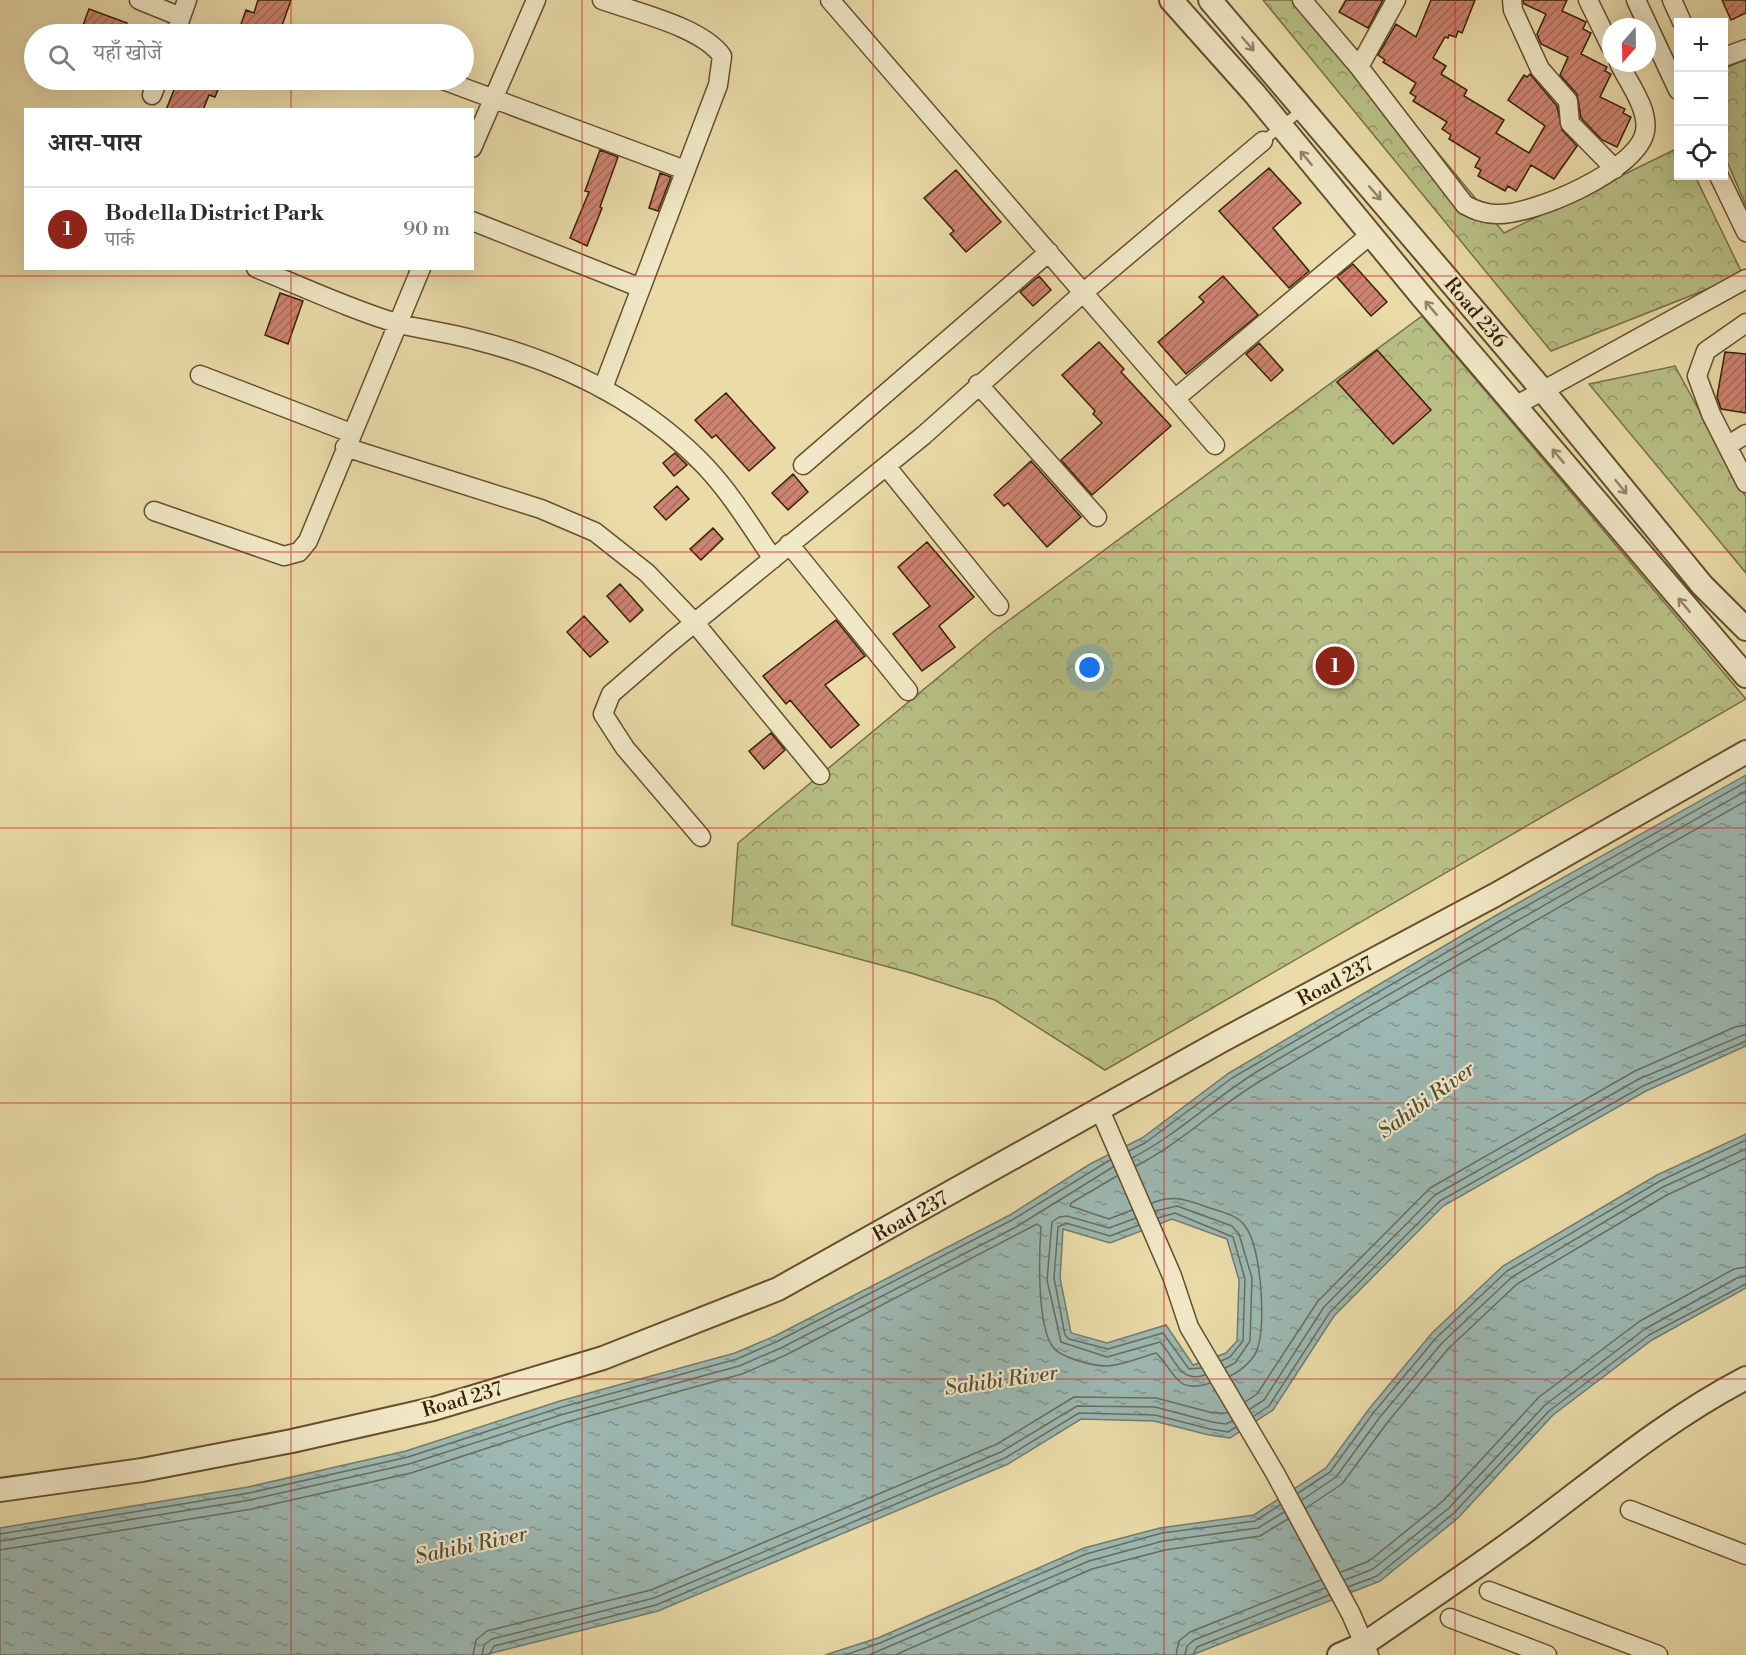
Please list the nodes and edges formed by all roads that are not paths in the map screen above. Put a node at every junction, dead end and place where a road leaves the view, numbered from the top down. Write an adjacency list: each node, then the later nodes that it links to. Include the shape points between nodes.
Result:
1 (139, 0): 13 (street)
2 (536, 0): 23 (street)
3 (602, 0): 29 (street, via 688,32 714,45 722,56 718,85)
4 (830, 0): 34 (street)
5 (1171, 0): 25 (street)
6 (1210, 0): 24 (street, Road 236, one-way to 24)
7 (1302, 0): 19 (street)
8 (1396, 0): 19 (street)
9 (1512, 0): 28 (street, via 1540,69 1568,101 1570,123)
10 (1588, 0): 16 (street)
11 (1636, 0): 21 (street)
12 (1672, 0): 14 (street)
13 (184, 8): 15 (street)
14 (1680, 18)
15 (178, 24)
16 (1602, 29)
17 (1746, 49): 18 (street)
18 (1728, 56)
19 (1359, 67): 28 (street, via 1465,205 1479,212 1533,209)
20 (1623, 72): 28 (street, via 1644,114 1645,130 1639,146)
21 (1674, 81)
22 (471, 90): 23 (street)
23 (494, 98): 27 (street); 29 (street)
24 (1303, 109): 25 (lane); 45 (street, Road 236, one-way to 45)
25 (1280, 126): 26 (lane); 33 (street, one-way to 25)
26 (1263, 141): 39 (street)
27 (474, 143)
28 (1615, 169)
29 (685, 170): 38 (street)
30 (1721, 180): 32 (street)
31 (474, 223): 38 (street)
32 (1746, 232)
33 (1370, 235): 46 (street); 47 (street, one-way to 33)
34 (1049, 252): 39 (street); 52 (street)
35 (261, 270): 40 (street)
36 (421, 270): 40 (street)
37 (1746, 279): 45 (street)
38 (641, 288): 44 (street)
39 (1084, 292): 43 (street); 46 (street)
40 (398, 323): 44 (street, via 508,350); 49 (street)
41 (1746, 323): 51 (street, via 1706,351 1697,376)
42 (200, 375): 49 (street)
43 (978, 384): 53 (street); 56 (street)
44 (603, 388): 58 (street, via 680,441 708,469)
45 (1544, 392): 47 (street); 60 (street, Road 236, one-way to 60, via 1701,585)
46 (1176, 398): 50 (street)
47 (1515, 406): 62 (street, one-way to 47)
48 (1746, 434): 51 (street)
49 (348, 440): 55 (street, via 308,541 299,552 284,556); 61 (street, via 595,532 647,573)
50 (1215, 445)
51 (1727, 446): 54 (street)
52 (803, 465)
53 (886, 466): 57 (street); 59 (street)
54 (1745, 478)
55 (154, 511)
56 (1097, 517)
57 (789, 544): 58 (street); 66 (street)
58 (773, 559): 61 (street)
59 (999, 606)
60 (1742, 616): 62 (street)
61 (693, 622): 68 (street); 69 (street, via 611,694 603,714 625,748)
62 (1703, 627): 64 (street)
63 (1746, 636): 64 (street)
64 (1723, 648): 65 (street)
65 (1746, 676)
66 (908, 691)
67 (1746, 752): 70 (street, Road 237, via 1495,896)
68 (820, 775)
69 (702, 837)
70 (1100, 1110): 72 (street, Road 237, via 778,1289 603,1359 433,1409 292,1441 142,1470); 77 (street, via 1172,1276 1189,1327 1285,1491)
71 (1746, 1378): 77 (street, via 1665,1425)
72 (0, 1490)
73 (1630, 1510): 74 (street)
74 (1746, 1555)
75 (1489, 1592): 80 (street)
76 (1450, 1618): 79 (street)
77 (1367, 1649): 78 (street)
78 (1338, 1655)
79 (1547, 1655)
80 (1658, 1655)

